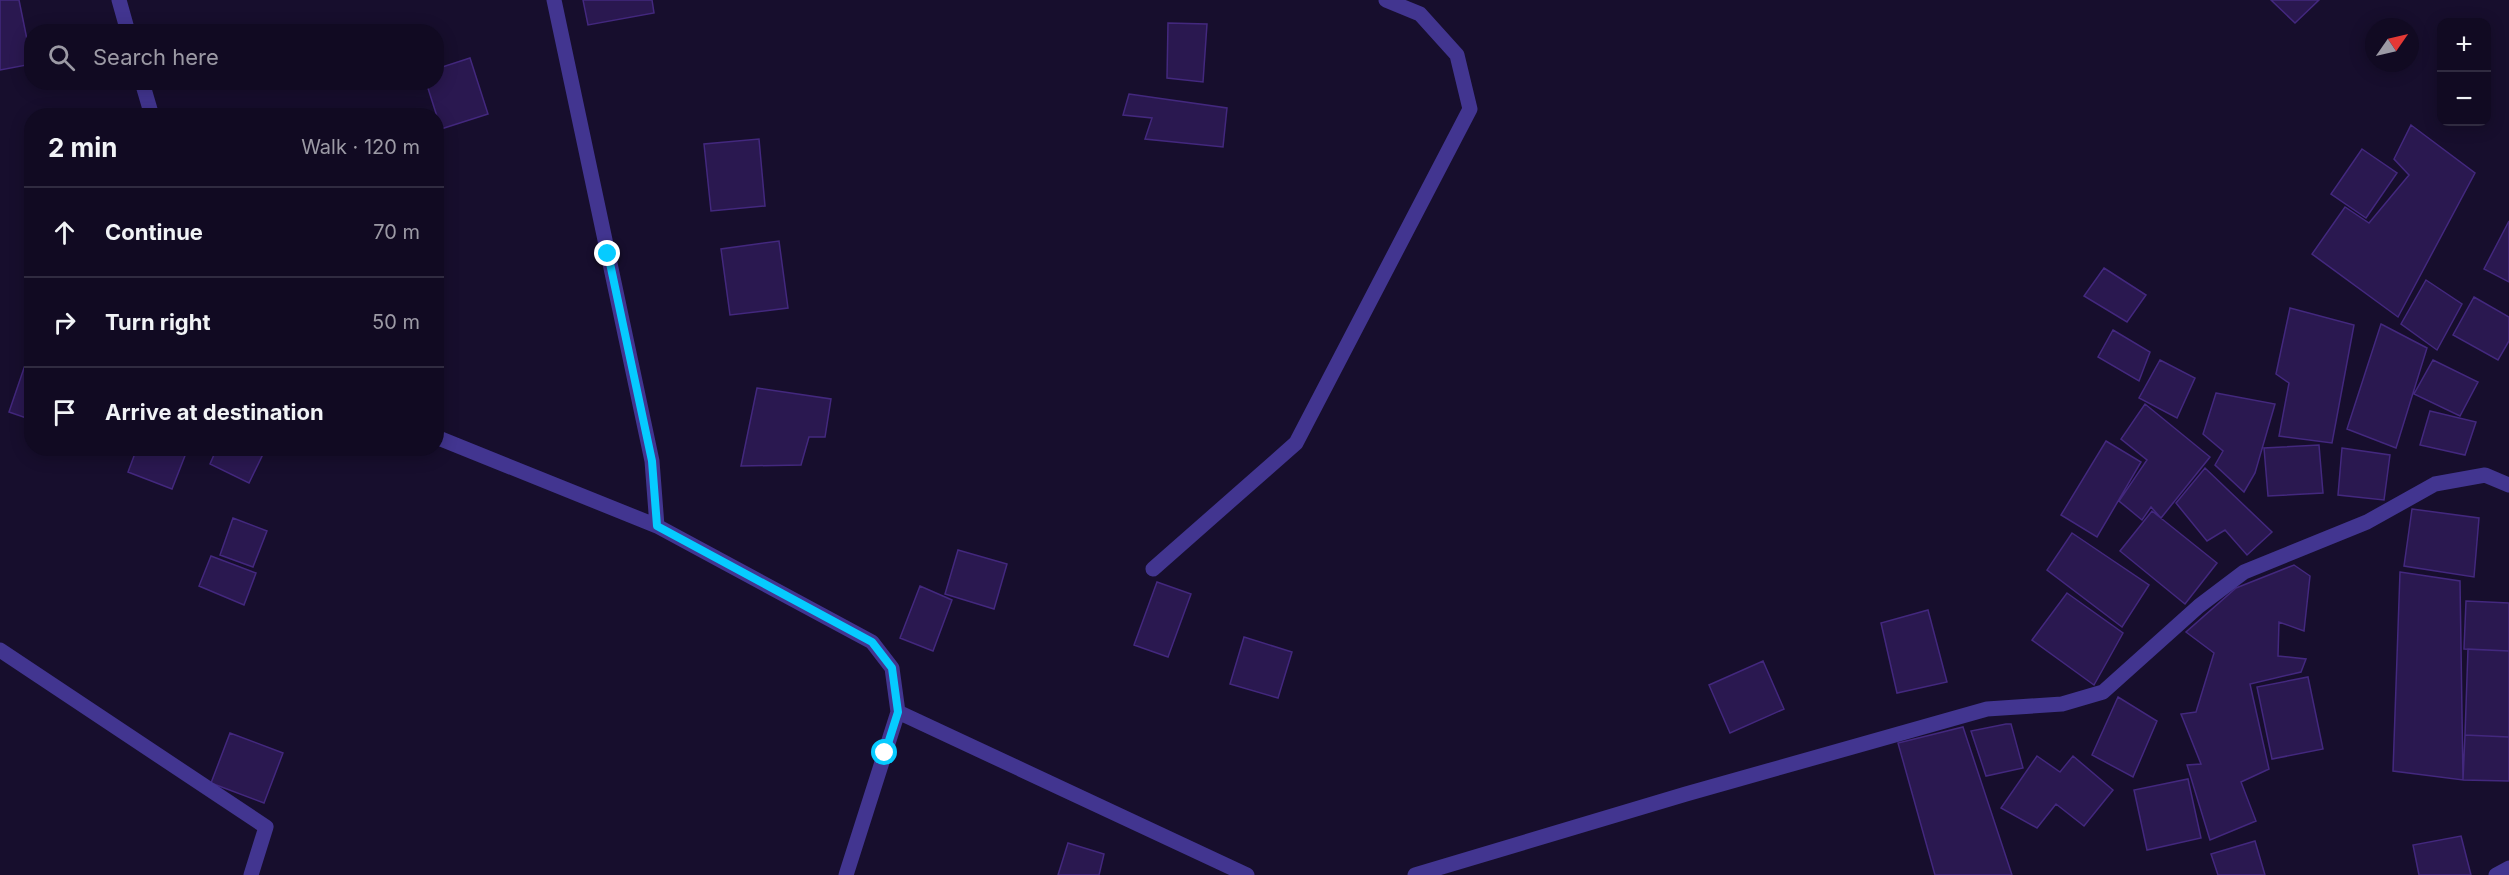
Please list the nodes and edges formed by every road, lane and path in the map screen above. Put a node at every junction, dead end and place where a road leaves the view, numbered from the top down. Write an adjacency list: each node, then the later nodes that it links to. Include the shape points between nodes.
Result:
1 (119, 0): 4 (street)
2 (554, 0): 9 (street, via 652,461)
3 (1386, 0): 10 (street, via 1420,14 1457,55 1470,109 1296,443)
4 (126, 24)
5 (144, 90): 6 (street)
6 (150, 108)
7 (444, 440): 9 (street)
8 (2509, 485): 17 (street, via 2485,475 2435,484 2367,522 2244,572 2199,606 2103,692 2062,704 1987,709)
9 (657, 526): 12 (street, via 872,642 892,668)
10 (1153, 569)
11 (0, 650): 14 (street, via 266,827)
12 (898, 712): 15 (street); 16 (street)
13 (2509, 868): 18 (street)
14 (251, 875)
15 (846, 875)
16 (1247, 875)
17 (1415, 875)
18 (2496, 875)

